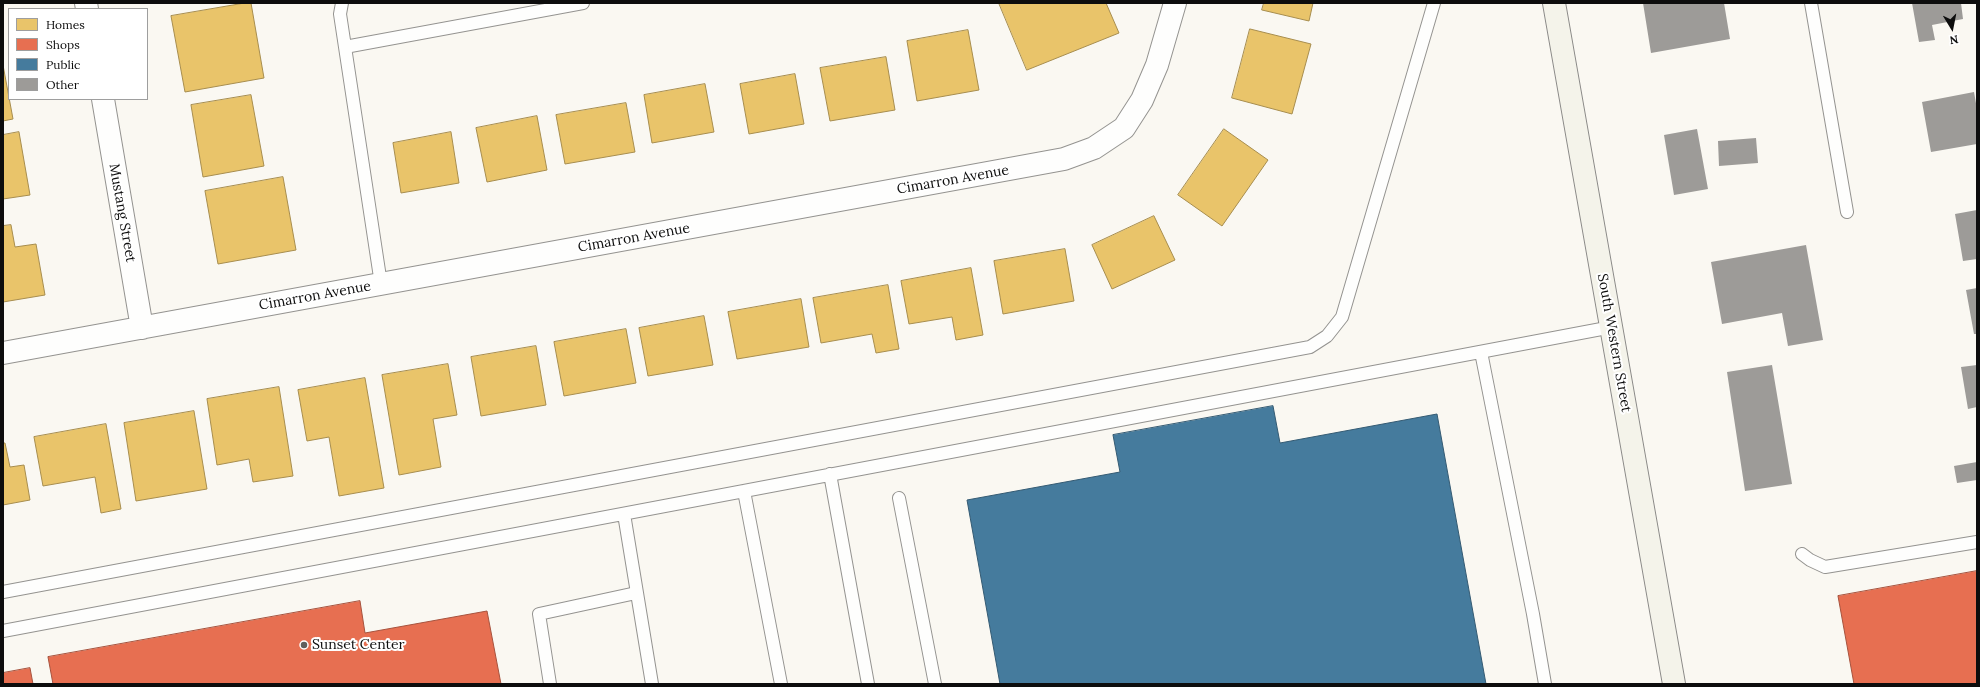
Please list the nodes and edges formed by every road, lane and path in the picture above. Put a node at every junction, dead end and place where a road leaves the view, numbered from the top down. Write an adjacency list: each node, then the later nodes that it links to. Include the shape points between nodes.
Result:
1 (342, 3): 7 (lane, via 340,14)
2 (583, 3): 7 (lane)
3 (1175, 3): 10 (street, Cimarron Avenue, via 1157,65 1142,100 1124,128 1094,148 1064,159)
4 (1434, 3): 21 (lane, via 1342,317 1327,336 1310,347)
5 (1554, 3): 11 (main road, South Western Street)
6 (1811, 3): 9 (lane)
7 (345, 47): 10 (lane)
8 (103, 100): 12 (street, Mustang Street)
9 (1847, 212)
10 (381, 284): 12 (street, Cimarron Avenue)
11 (1612, 327): 14 (lane); 30 (main road, South Western Street)
12 (142, 328): 13 (street, Cimarron Avenue)
13 (3, 352)
14 (1481, 352): 15 (lane); 29 (lane)
15 (830, 474): 16 (lane); 27 (lane)
16 (744, 491): 18 (lane); 26 (lane)
17 (899, 498): 28 (lane)
18 (624, 514): 22 (lane); 23 (lane)
19 (1977, 542): 20 (lane, via 1825,567)
20 (1802, 554)
21 (3, 592)
22 (636, 594): 24 (lane, via 538,614); 25 (lane)
23 (3, 631)
24 (550, 684)
25 (652, 684)
26 (781, 684)
27 (868, 684)
28 (935, 684)
29 (1545, 684)
30 (1674, 684)

